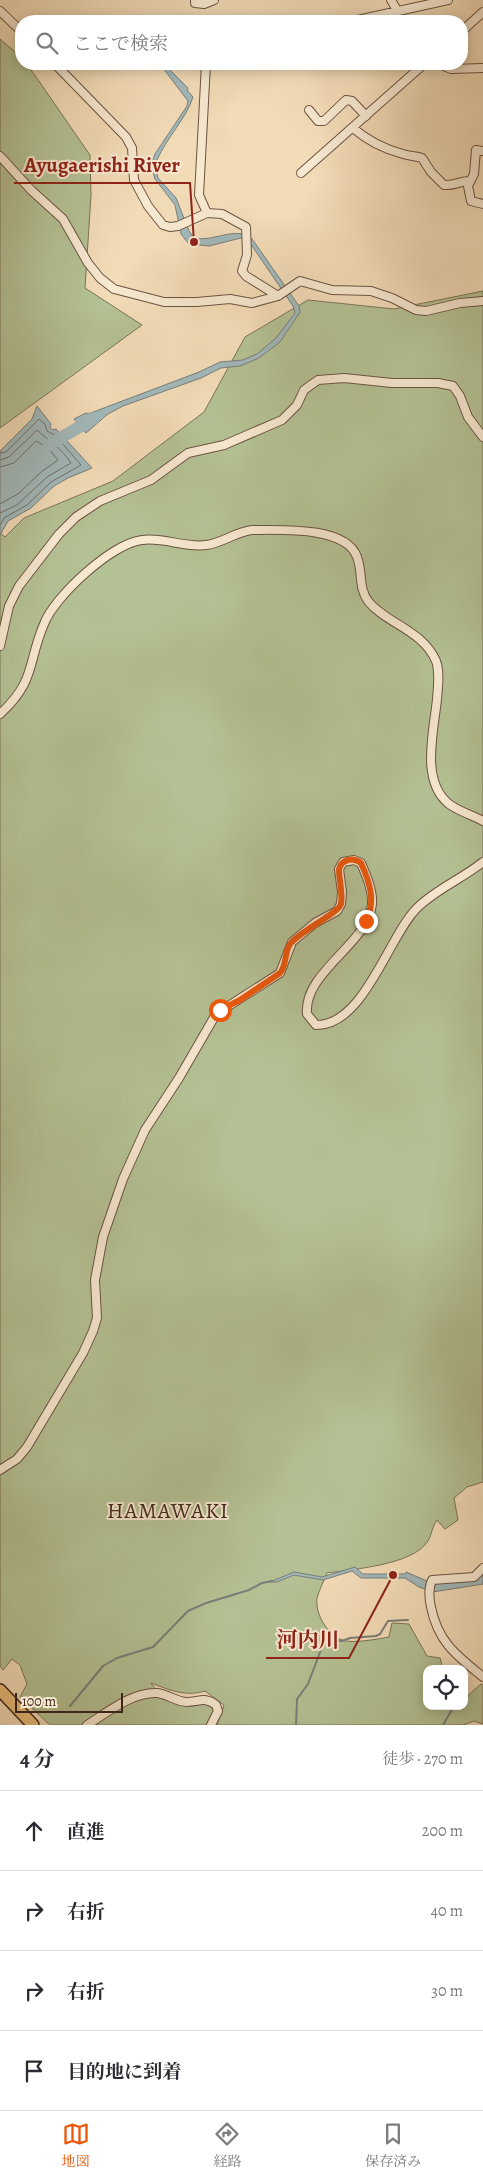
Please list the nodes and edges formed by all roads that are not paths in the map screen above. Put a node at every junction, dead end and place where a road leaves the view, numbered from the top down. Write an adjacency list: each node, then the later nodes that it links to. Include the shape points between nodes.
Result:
1 (195, 0): 2 (street, via 195,3 204,4)
2 (214, 0)
3 (390, 0): 6 (street)
4 (448, 0): 6 (street)
5 (0, 11): 9 (street)
6 (398, 12): 8 (street)
7 (483, 12): 10 (street)
8 (383, 15)
9 (15, 25)
10 (468, 25)
11 (468, 68): 12 (street)
12 (483, 68)
13 (60, 70): 24 (street, via 126,137 132,148 134,180 163,225 178,226)
14 (206, 70): 24 (street, via 199,195)
15 (417, 70): 17 (street)
16 (309, 110): 17 (street, via 318,121 324,121 346,100 352,101)
17 (366, 116): 18 (street)
18 (353, 128): 21 (street); 22 (street, via 377,145 422,158 444,185)
19 (483, 151): 22 (street, via 476,150 474,174)
20 (0, 156): 25 (street, via 63,219 88,263 114,289 164,302 230,299 252,303)
21 (301, 173)
22 (470, 181): 23 (street, via 471,201)
23 (483, 204)
24 (207, 213): 25 (street, via 222,214 246,227 247,255 242,271 246,276)
25 (283, 293): 26 (street, via 300,281 332,290 371,291 416,310)
26 (483, 301)
27 (483, 437): 28 (street, via 468,417 453,386 344,378 318,380 308,386 297,405 282,420 224,445 188,453 151,480 100,501 76,517 47,548 15,592 8,606)
28 (0, 646)
29 (0, 714): 30 (street, via 26,683 41,629 51,609 87,572 122,546 148,539 212,545 242,531 252,530 319,533 352,547 359,560 361,584 368,601 413,634 432,655 438,670 432,748 434,782 449,804)
30 (483, 821)
31 (483, 862): 32 (street, via 417,909 355,1003 334,1021 316,1025 307,1014 309,995 357,934 372,908 370,886 361,863 354,860 343,862 339,869 342,892 338,910 292,942 280,973 216,1014 145,1130 118,1192 96,1270 97,1318 90,1339 27,1447)
32 (0, 1470)
33 (483, 1568): 34 (street, via 474,1577 432,1580 430,1587 432,1614 442,1639)
34 (483, 1677)
35 (0, 1690): 36 (highway)
36 (33, 1725)
37 (87, 1725): 38 (street, via 122,1703 143,1694 156,1693 186,1702 210,1700 218,1711)
38 (211, 1725)

